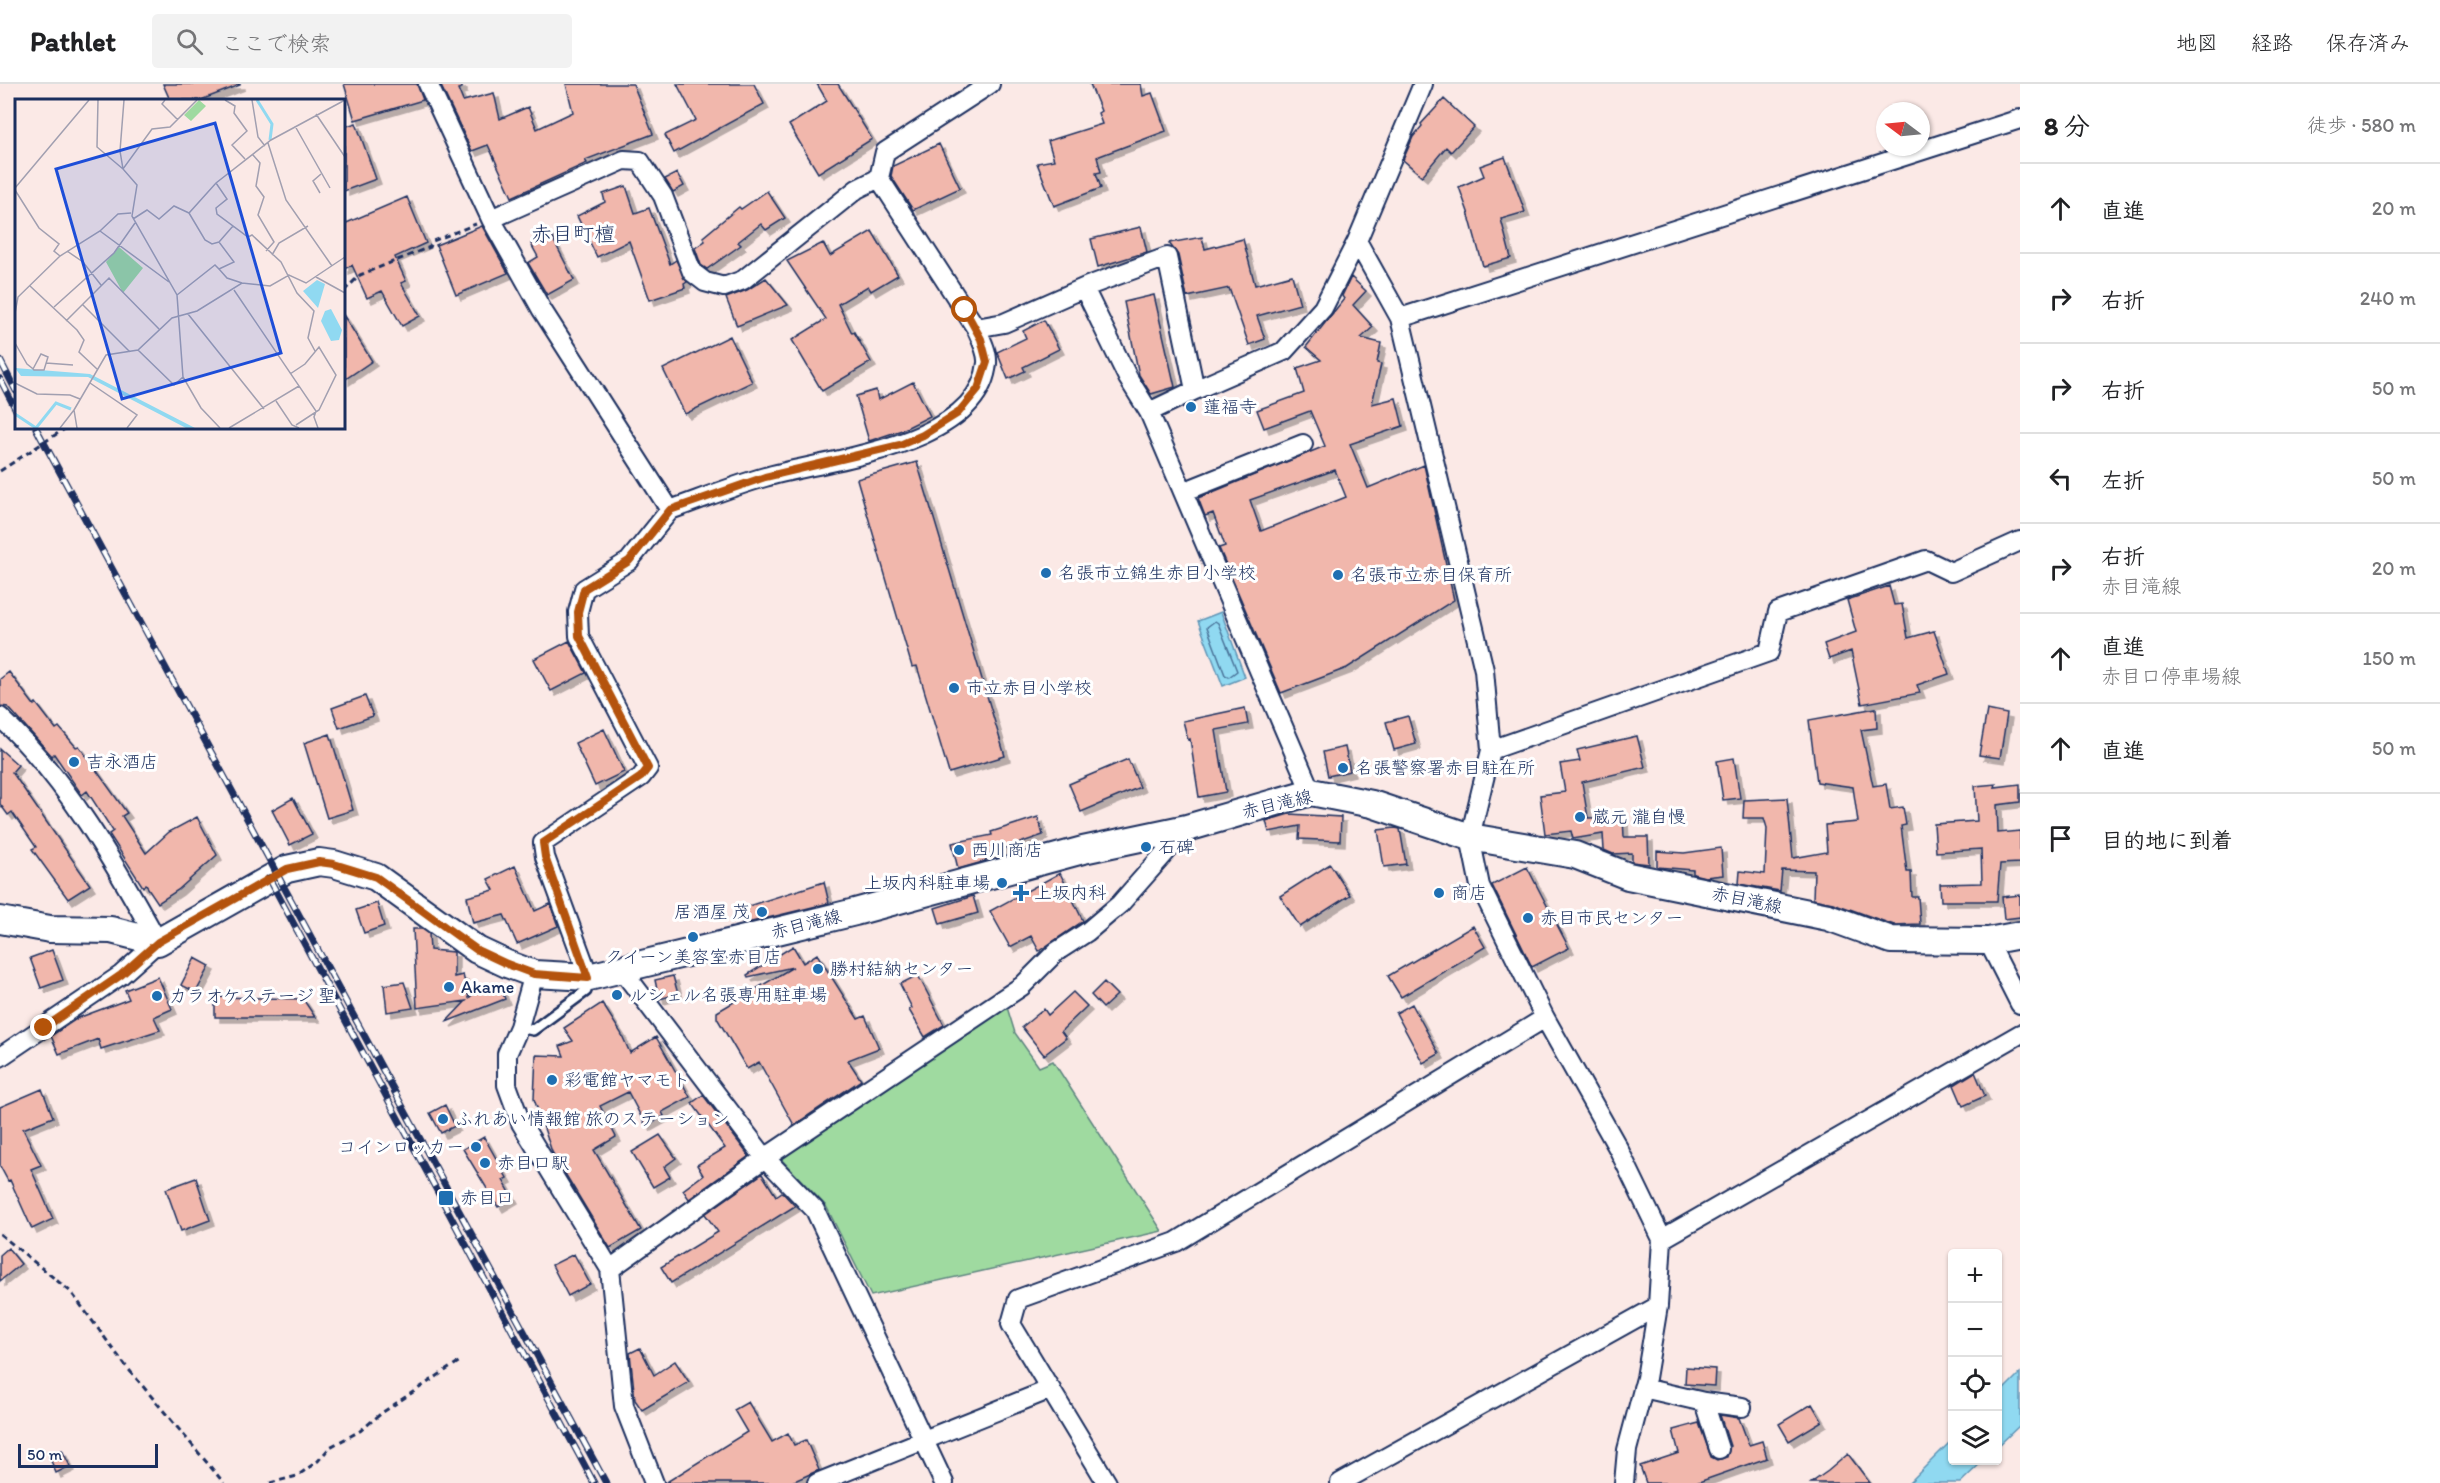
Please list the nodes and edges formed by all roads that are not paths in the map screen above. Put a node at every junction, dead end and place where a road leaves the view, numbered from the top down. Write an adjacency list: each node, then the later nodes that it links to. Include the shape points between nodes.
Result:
1 (428, 84): 6 (street)
2 (990, 84): 5 (street, via 885,152)
3 (1423, 84): 7 (street)
4 (2020, 119): 9 (street)
5 (879, 178): 6 (street, via 857,189 743,280 724,287 705,282 692,272 663,196 640,161 624,160); 10 (street)
6 (491, 219): 15 (street, via 542,310)
7 (1357, 241): 9 (street); 11 (street, via 1323,308 1284,351)
8 (1084, 288): 10 (street, via 1004,323); 11 (street, via 1167,257); 12 (street)
9 (1400, 318): 18 (street, via 1484,670)
10 (976, 328): 15 (street, via 987,362 978,389 958,413 923,435 900,445 765,477)
11 (1195, 390): 12 (street)
12 (1149, 412): 14 (street)
13 (1303, 444): 14 (street)
14 (1183, 492): 19 (street)
15 (670, 510): 28 (street, via 629,561 584,589 578,612 579,636 648,768 641,777 543,843)
16 (2020, 541): 18 (street, via 1951,572 1926,560 1778,612 1769,652)
17 (0, 717): 25 (street, via 46,764)
18 (1491, 750): 21 (street)
19 (1311, 792): 20 (main road, 赤目滝線); 21 (main road, 赤目滝線, via 1372,804)
20 (1187, 828): 26 (main road, 赤目滝線, via 1083,850); 34 (street, via 1120,904 1056,952 1022,986)
21 (1470, 837): 24 (main road, 赤目滝線, via 1575,855 1628,876 1828,917 1891,940); 30 (street, via 1480,886)
22 (0, 920): 25 (main road, via 50,929 111,930)
23 (2020, 935): 24 (main road, 赤目滝線)
24 (1988, 941): 29 (street)
25 (158, 942): 27 (main road, 赤目滝線, via 287,869 319,862 376,877 477,950); 33 (street, via 121,975)
26 (622, 970): 28 (main road, 赤目滝線); 34 (street)
27 (534, 974): 28 (main road, 赤目滝線); 31 (street)
28 (588, 978): 31 (lane, via 586,991 533,1030)
29 (2020, 1004)
30 (1545, 1018): 35 (street, via 1618,1148); 39 (street, via 1176,1242 1018,1299 1011,1324)
31 (519, 1027): 36 (street, via 507,1054 507,1085 521,1123)
32 (2020, 1035): 35 (street)
33 (0, 1057)
34 (765, 1158): 36 (street); 42 (street, via 814,1210)
35 (1662, 1239): 37 (street)
36 (610, 1269): 44 (street, via 624,1406)
37 (1658, 1306): 38 (street); 48 (street)
38 (1643, 1388): 40 (street); 49 (street, via 1627,1450)
39 (1051, 1389): 42 (street); 47 (street)
40 (1704, 1402): 41 (street); 43 (street)
41 (1742, 1407)
42 (924, 1441): 45 (street); 46 (street)
43 (1719, 1449)
44 (654, 1483)
45 (817, 1483)
46 (944, 1483)
47 (1107, 1483)
48 (1340, 1483)
49 (1624, 1483)

